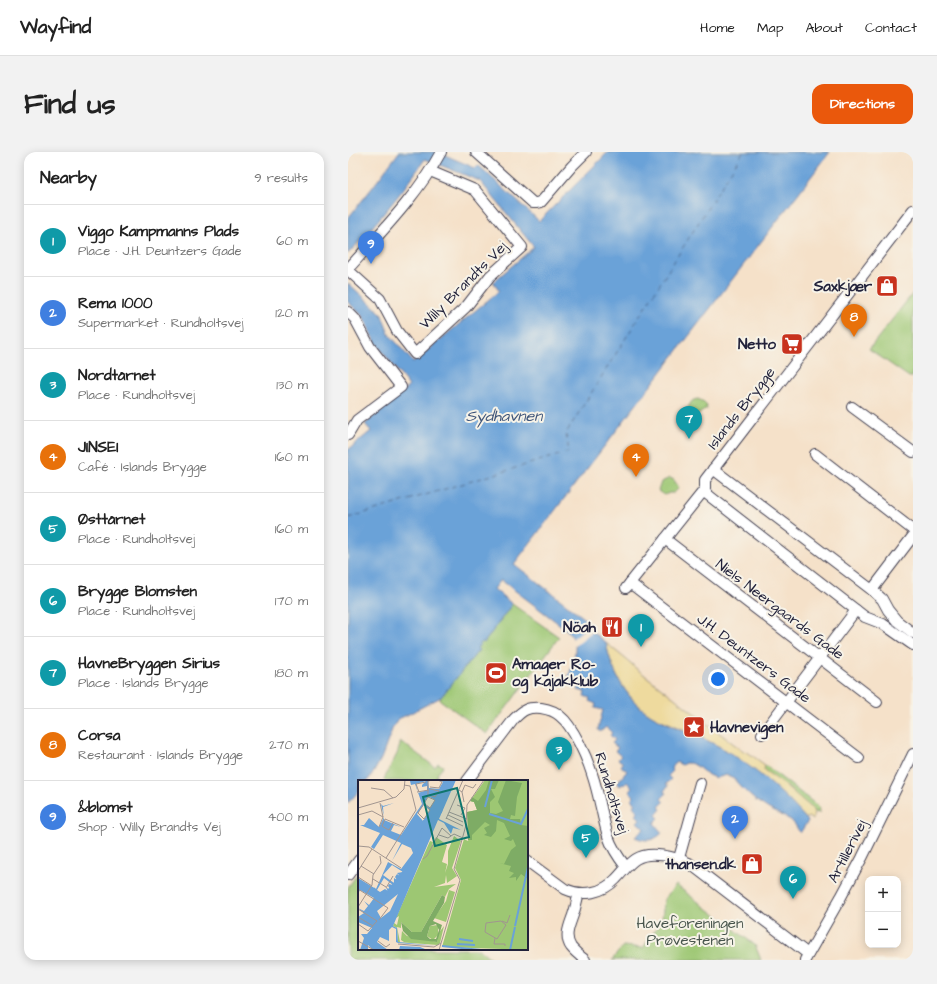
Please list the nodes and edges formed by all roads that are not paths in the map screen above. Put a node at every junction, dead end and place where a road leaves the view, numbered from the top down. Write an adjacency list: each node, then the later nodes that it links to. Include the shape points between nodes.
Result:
1 (441, 152): 4 (street)
2 (476, 152): 3 (street, via 533,203 541,202)
3 (586, 152)
4 (432, 168): 6 (street, Willy Brandts Vej, via 406,203); 6 (street, Willy Brandts Vej, via 475,190 522,248 490,276 466,307 415,354 397,331 380,299)
5 (913, 210): 12 (street, Islands Brygge)
6 (348, 270)
7 (348, 312): 9 (street, via 355,319 370,348 401,386 357,420)
8 (852, 407): 10 (street)
9 (348, 435)
10 (913, 452)
11 (815, 454): 14 (street)
12 (713, 469): 13 (street, Islands Brygge, via 704,480); 18 (street)
13 (703, 492): 16 (street, Islands Brygge); 19 (street)
14 (913, 530)
15 (913, 536): 18 (street)
16 (665, 539): 17 (street, Islands Brygge); 22 (street, Niels Neergaards Gade)
17 (628, 585): 23 (street, J.H. Deuntzers Gade)
18 (872, 590): 20 (street, via 882,599 897,621)
19 (856, 610): 21 (street, via 865,617 883,624); 22 (street)
20 (913, 632)
21 (913, 645)
22 (820, 658): 23 (street); 24 (street, Niels Neergaards Gade)
23 (786, 702): 25 (street); 27 (street, J.H. Deuntzers Gade)
24 (877, 702)
25 (762, 734)
26 (913, 754): 36 (street, Artillerivej, via 862,858)
27 (859, 758)
28 (468, 780): 33 (street, Rundholtsvej, via 514,719 523,711 530,708 553,711 568,724 581,745 593,774 609,837)
29 (700, 783): 30 (street)
30 (679, 858): 33 (street, via 646,856 636,859); 36 (street, via 689,863)
31 (358, 861): 34 (street)
32 (528, 862): 35 (street, via 566,889)
33 (626, 868): 35 (street, via 605,888 596,892)
34 (348, 875)
35 (578, 893): 37 (street, via 567,933 570,946)
36 (806, 957)
37 (585, 960)

